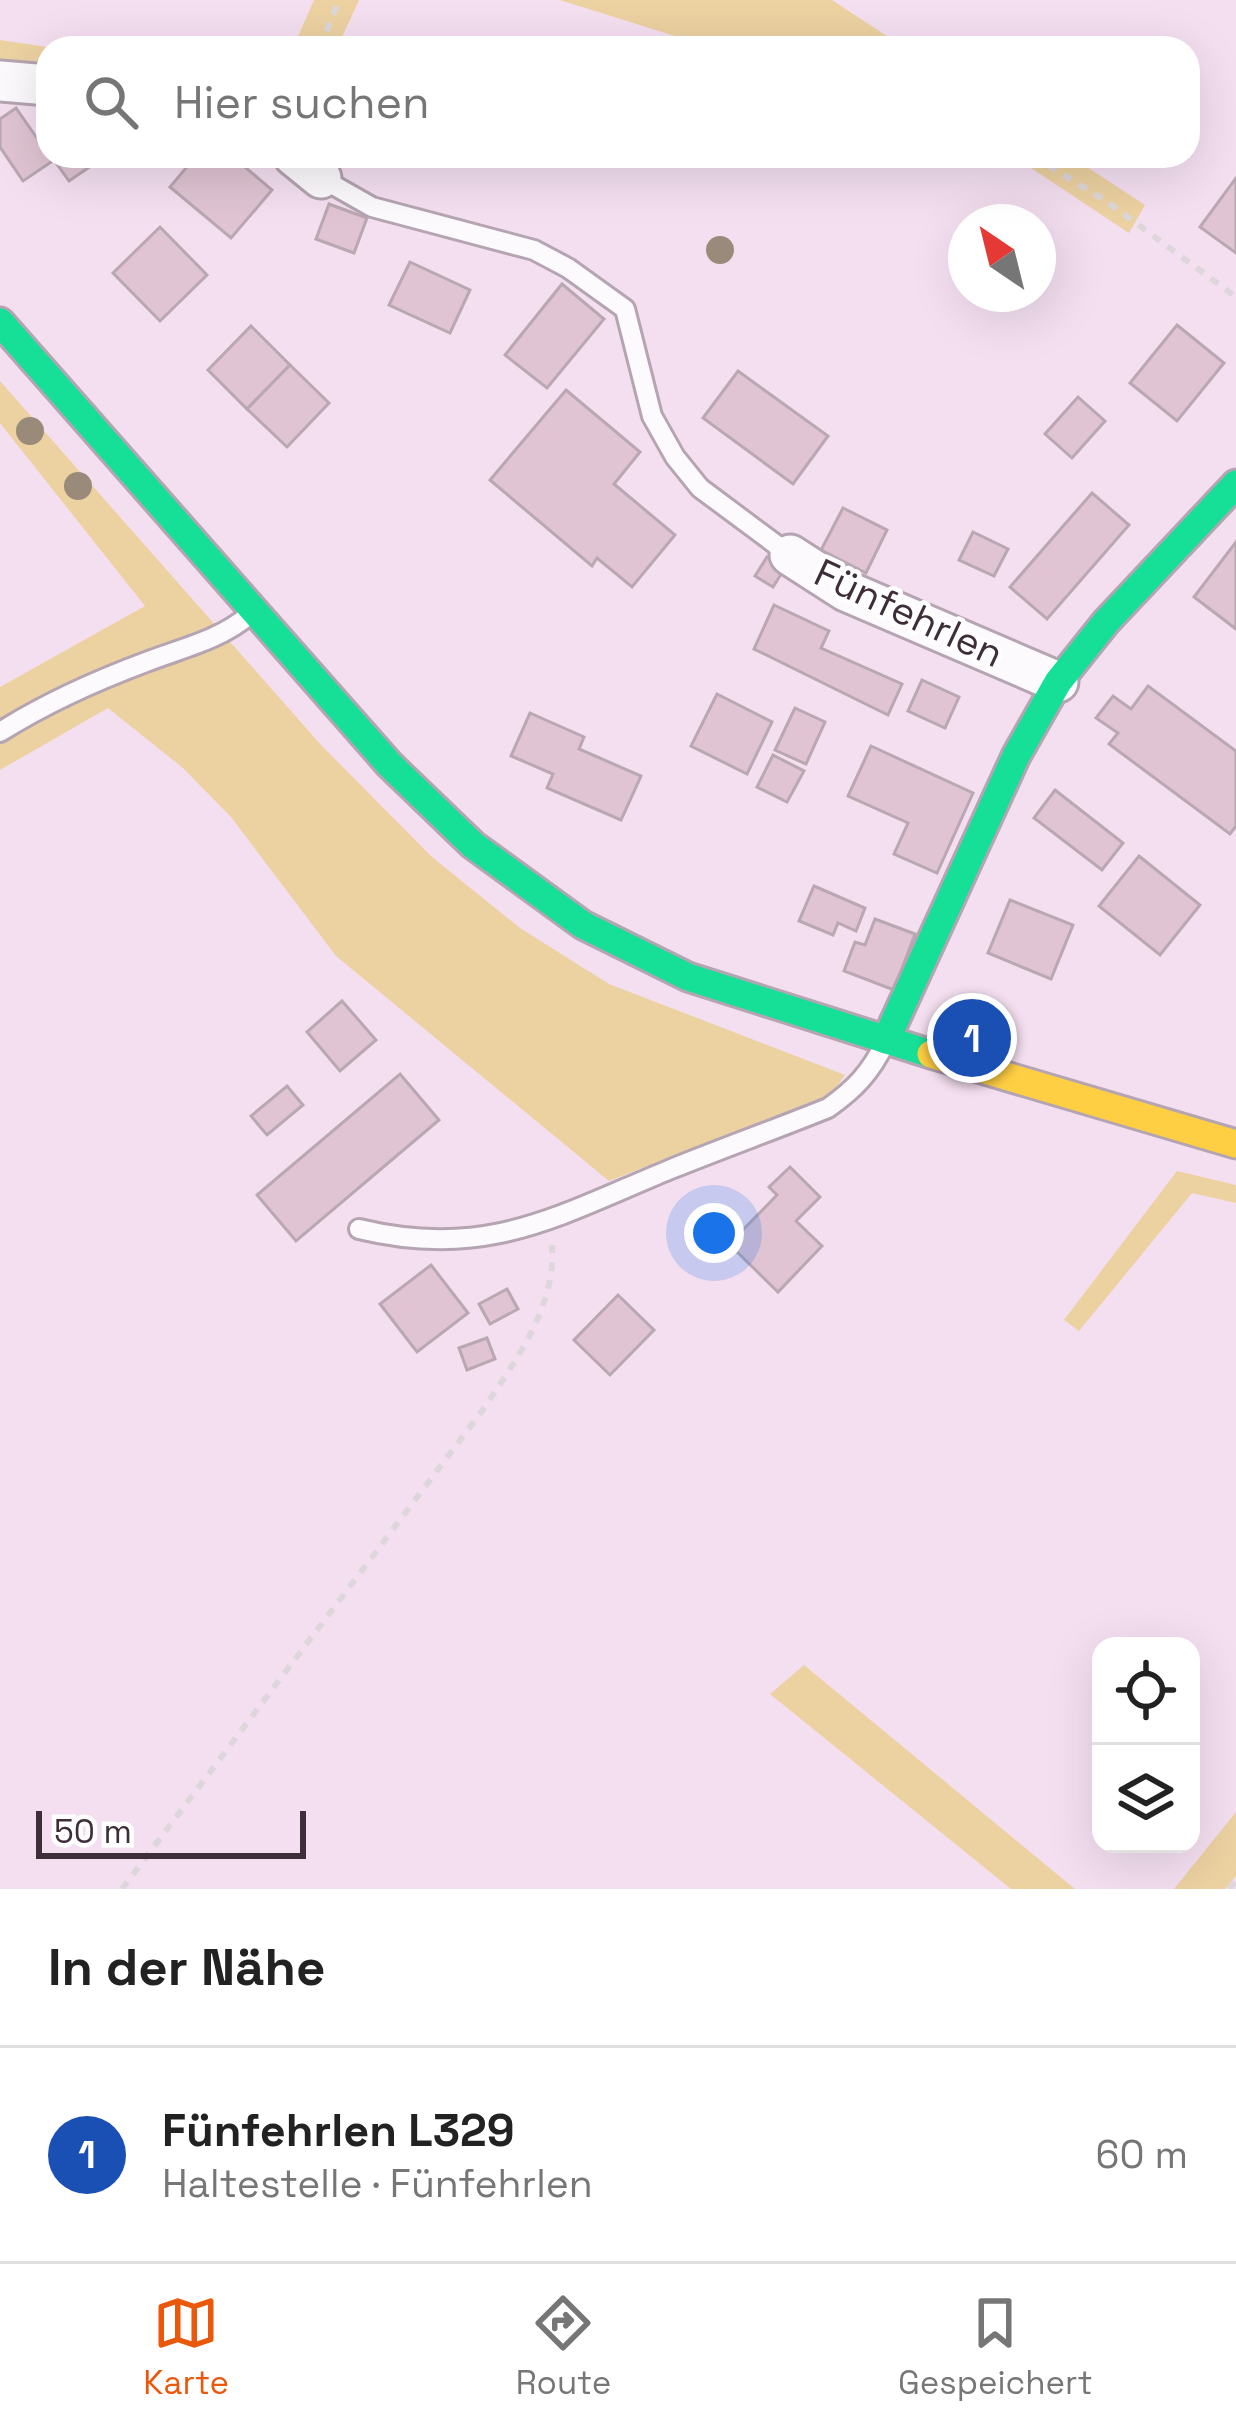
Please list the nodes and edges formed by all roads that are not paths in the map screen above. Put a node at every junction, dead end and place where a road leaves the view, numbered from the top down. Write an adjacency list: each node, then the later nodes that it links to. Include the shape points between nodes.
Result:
1 (0, 81): 2 (street)
2 (36, 84)
3 (310, 168): 6 (lane, Fünfehrlen, via 372,207 534,250 625,309 652,416 675,457 700,488)
4 (0, 322): 7 (main road)
5 (1236, 484): 8 (main road)
6 (790, 555): 8 (street, Fünfehrlen, via 846,591)
7 (253, 611): 9 (lane, via 230,632 109,676); 10 (main road, via 435,809 566,914 688,976)
8 (1058, 682): 10 (main road)
9 (0, 733)
10 (886, 1040): 11 (main road); 12 (lane, via 856,1088 828,1108 550,1222 471,1240 407,1240)
11 (1236, 1144)
12 (359, 1229)

